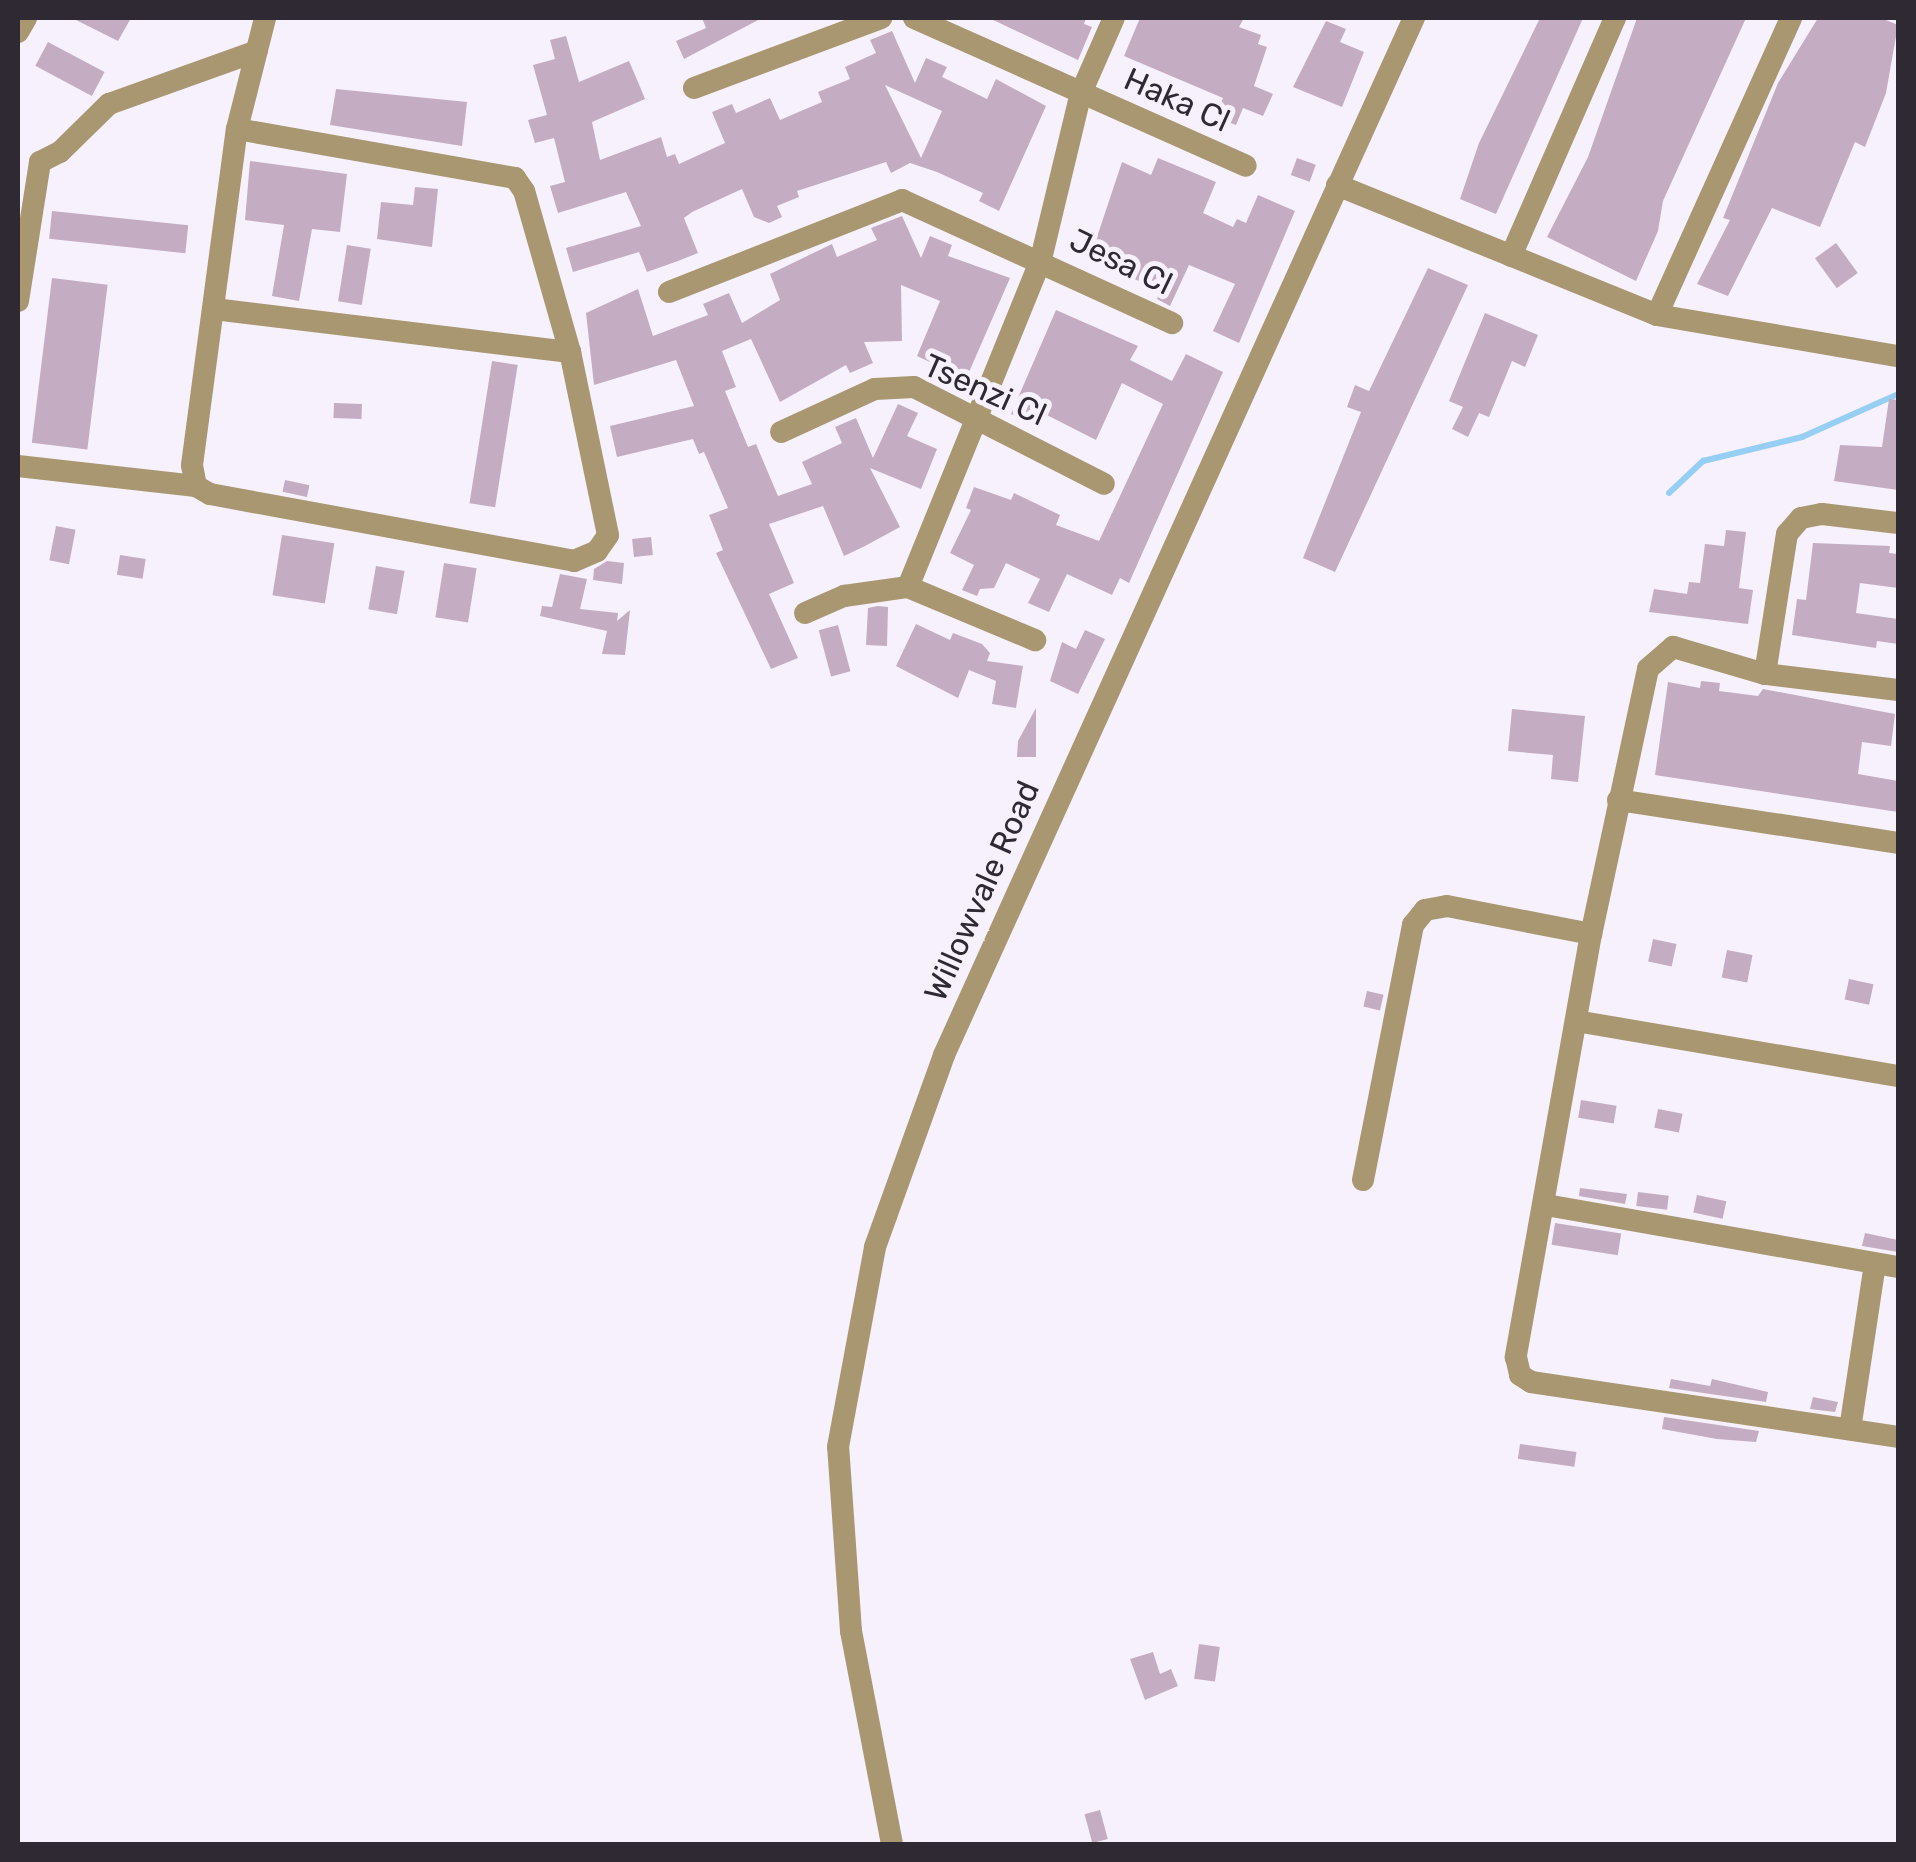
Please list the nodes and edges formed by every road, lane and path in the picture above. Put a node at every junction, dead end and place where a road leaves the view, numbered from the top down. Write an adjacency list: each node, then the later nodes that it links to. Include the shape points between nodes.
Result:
1 (26, 18): 9 (street)
2 (265, 18): 10 (street)
3 (882, 18): 11 (street)
4 (914, 18): 12 (street, Haka Cl)
5 (1114, 18): 12 (street)
6 (1414, 18): 15 (street, Willowvale Road)
7 (1615, 18): 16 (street)
8 (1791, 18): 21 (street)
9 (18, 32)
10 (257, 52): 13 (street); 19 (street, via 109,104 60,152 40,162)
11 (694, 88)
12 (1082, 93): 14 (street, Haka Cl); 17 (street)
13 (237, 129): 20 (street); 23 (street, via 515,178)
14 (1246, 166)
15 (1338, 186): 16 (street); 46 (street, Willowvale Road, via 944,1055 876,1246 838,1447 852,1631)
16 (1511, 256): 21 (street)
17 (1041, 259): 18 (street, Jesa Cl, via 902,200); 22 (street, Jesa Cl); 25 (street)
18 (669, 292)
19 (18, 301)
20 (214, 308): 23 (street); 29 (street, via 192,465)
21 (1658, 315): 24 (street)
22 (1172, 323)
23 (570, 352): 29 (street, via 608,535 598,551 574,561 210,494)
24 (1898, 356)
25 (976, 415): 26 (street, Tsenzi Cl, via 914,387 892,386); 28 (street, Tsenzi Cl); 31 (street)
26 (781, 432)
27 (18, 466): 29 (street)
28 (1104, 484)
29 (196, 486)
30 (1898, 523): 34 (street, via 1822,514 1794,526 1787,534)
31 (908, 587): 32 (street, via 858,592); 33 (street)
32 (805, 613)
33 (1035, 640)
34 (1765, 674): 35 (street); 36 (street, via 1673,647 1660,656 1641,683)
35 (1898, 690)
36 (1618, 800): 37 (street); 38 (street)
37 (1898, 842)
38 (1592, 934): 39 (street); 41 (street, via 1447,906 1425,910 1414,925)
39 (1576, 1021): 40 (street); 42 (street)
40 (1898, 1076)
41 (1363, 1180)
42 (1546, 1205): 43 (street); 44 (street, via 1516,1357 1520,1375 1531,1382)
43 (1887, 1266): 44 (street)
44 (1850, 1429): 45 (street)
45 (1898, 1437)
46 (892, 1844)

